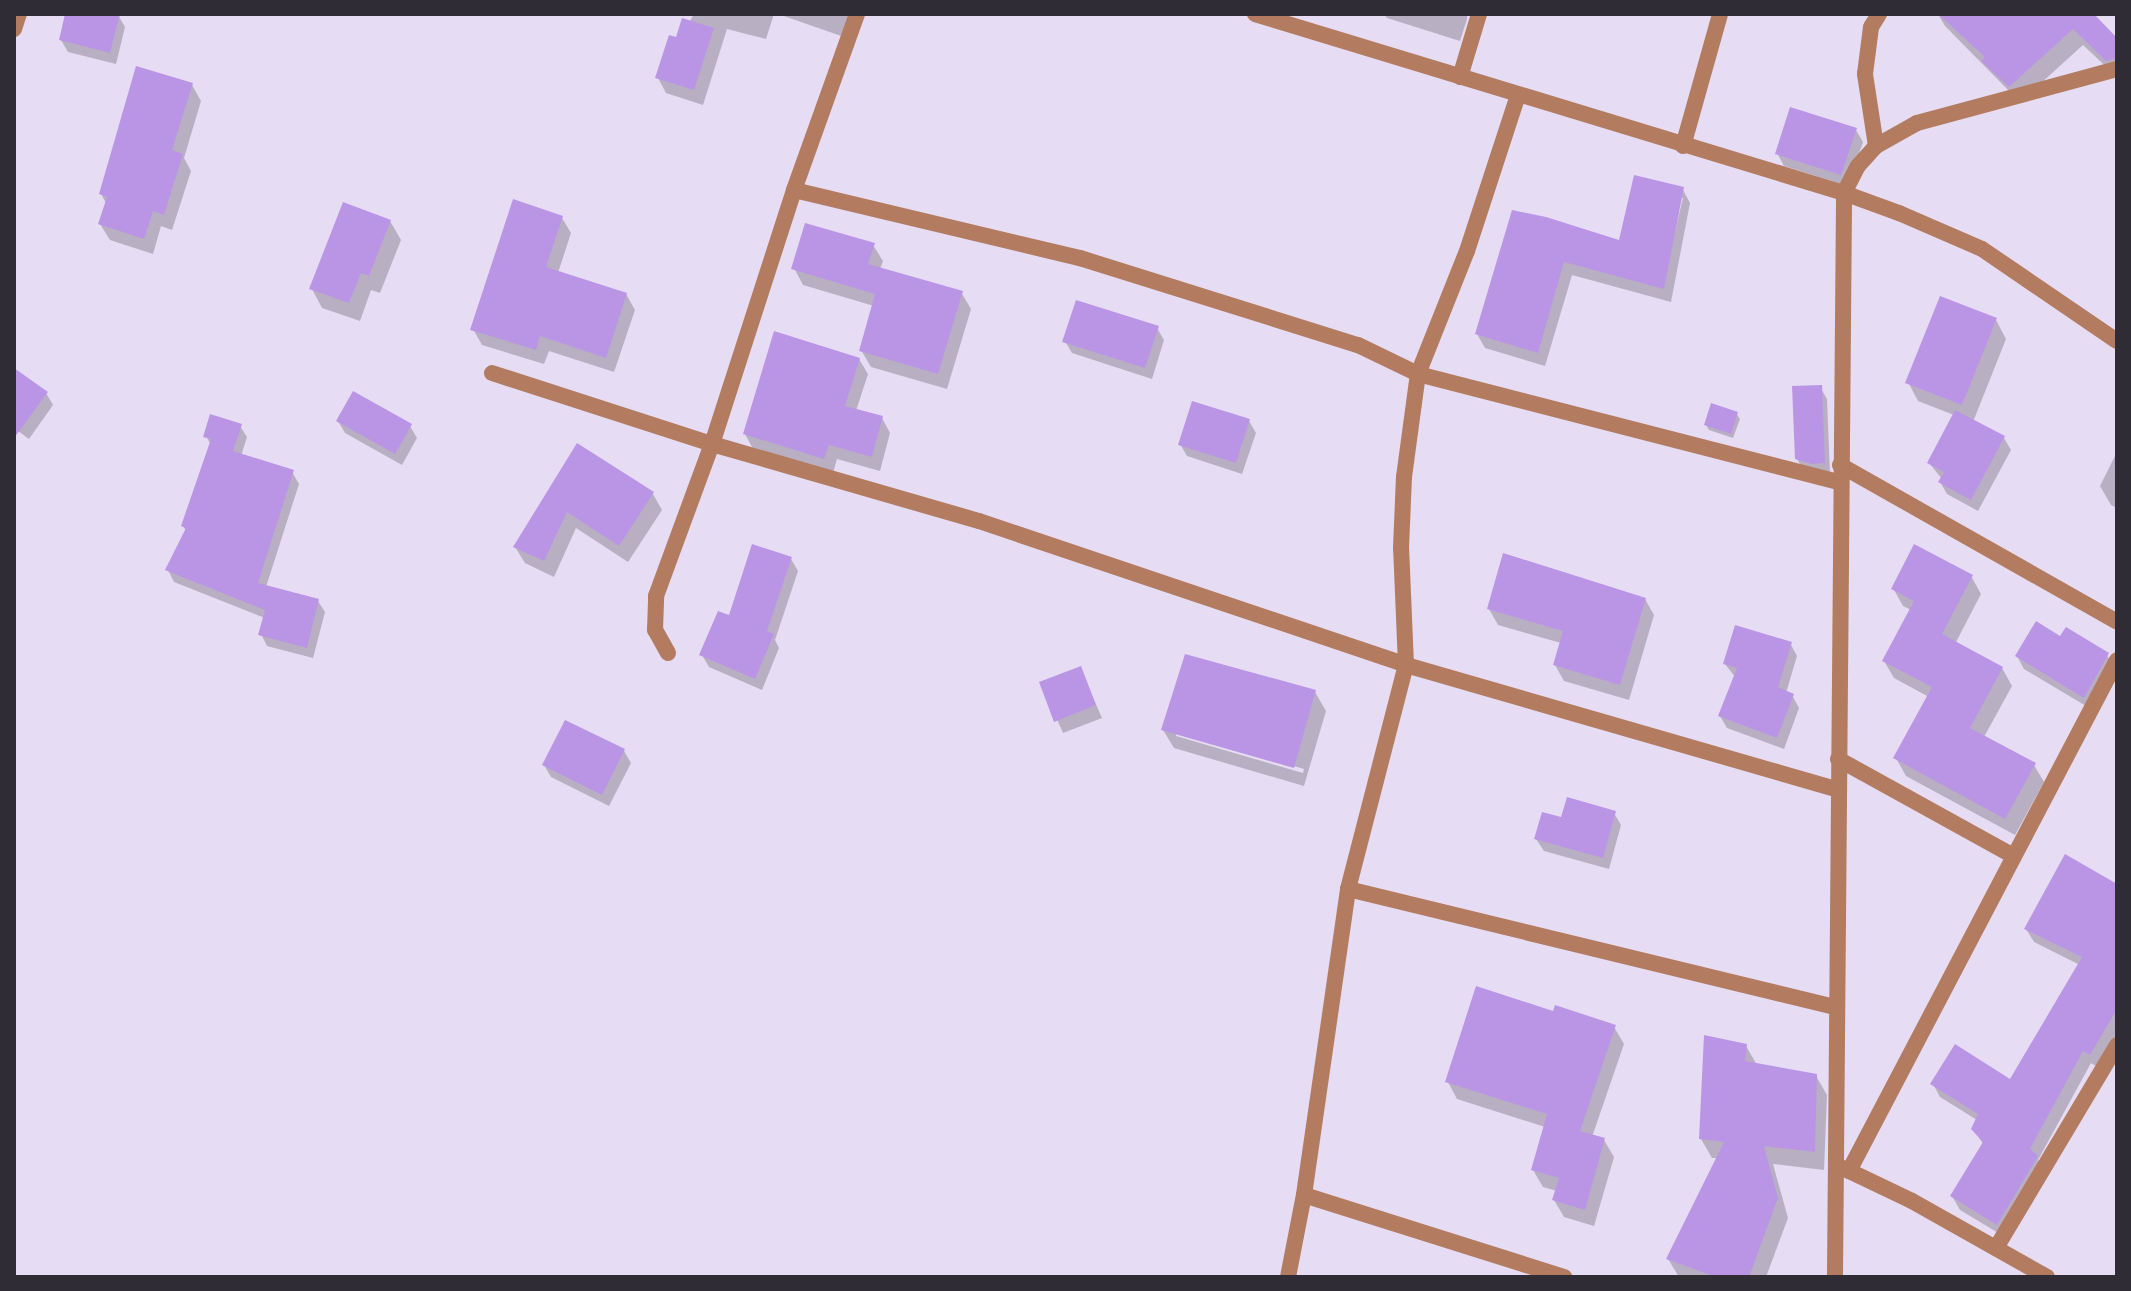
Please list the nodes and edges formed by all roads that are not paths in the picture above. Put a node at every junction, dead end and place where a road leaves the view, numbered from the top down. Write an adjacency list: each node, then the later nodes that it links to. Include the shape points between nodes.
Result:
1 (19, 14): 7 (street)
2 (857, 14): 13 (street)
3 (1255, 14): 9 (street)
4 (1479, 14): 9 (street)
5 (1720, 14): 11 (street)
6 (1879, 14): 12 (street, via 1871,27 1865,74)
7 (14, 29)
8 (2117, 69): 12 (street, via 1917,123)
9 (1460, 77): 10 (street)
10 (1518, 95): 11 (street); 17 (street, via 1467,251)
11 (1683, 146): 14 (street)
12 (1876, 146): 14 (street)
13 (794, 190): 17 (street, via 1080,258 1358,345); 18 (street)
14 (1844, 193): 15 (street, via 1982,249); 19 (street)
15 (2117, 341)
16 (492, 373): 18 (street)
17 (1418, 374): 20 (street); 24 (street, via 1401,548)
18 (712, 444): 22 (street, via 656,596 655,630); 24 (street, via 979,521)
19 (1840, 465): 20 (street); 21 (street)
20 (1840, 482): 25 (street)
21 (2117, 622)
22 (668, 653)
23 (2117, 660): 27 (street)
24 (1406, 665): 26 (street); 28 (street)
25 (1838, 759): 26 (street); 27 (street)
26 (1837, 789): 29 (street)
27 (2014, 856): 31 (street)
28 (1348, 889): 29 (street); 32 (street)
29 (1835, 1007): 31 (street)
30 (2117, 1045): 33 (street)
31 (1842, 1168): 33 (street); 36 (street)
32 (1304, 1195): 34 (street); 35 (street)
33 (1996, 1248): 37 (street)
34 (1288, 1277)
35 (1564, 1277)
36 (1835, 1277)
37 (2047, 1277)

